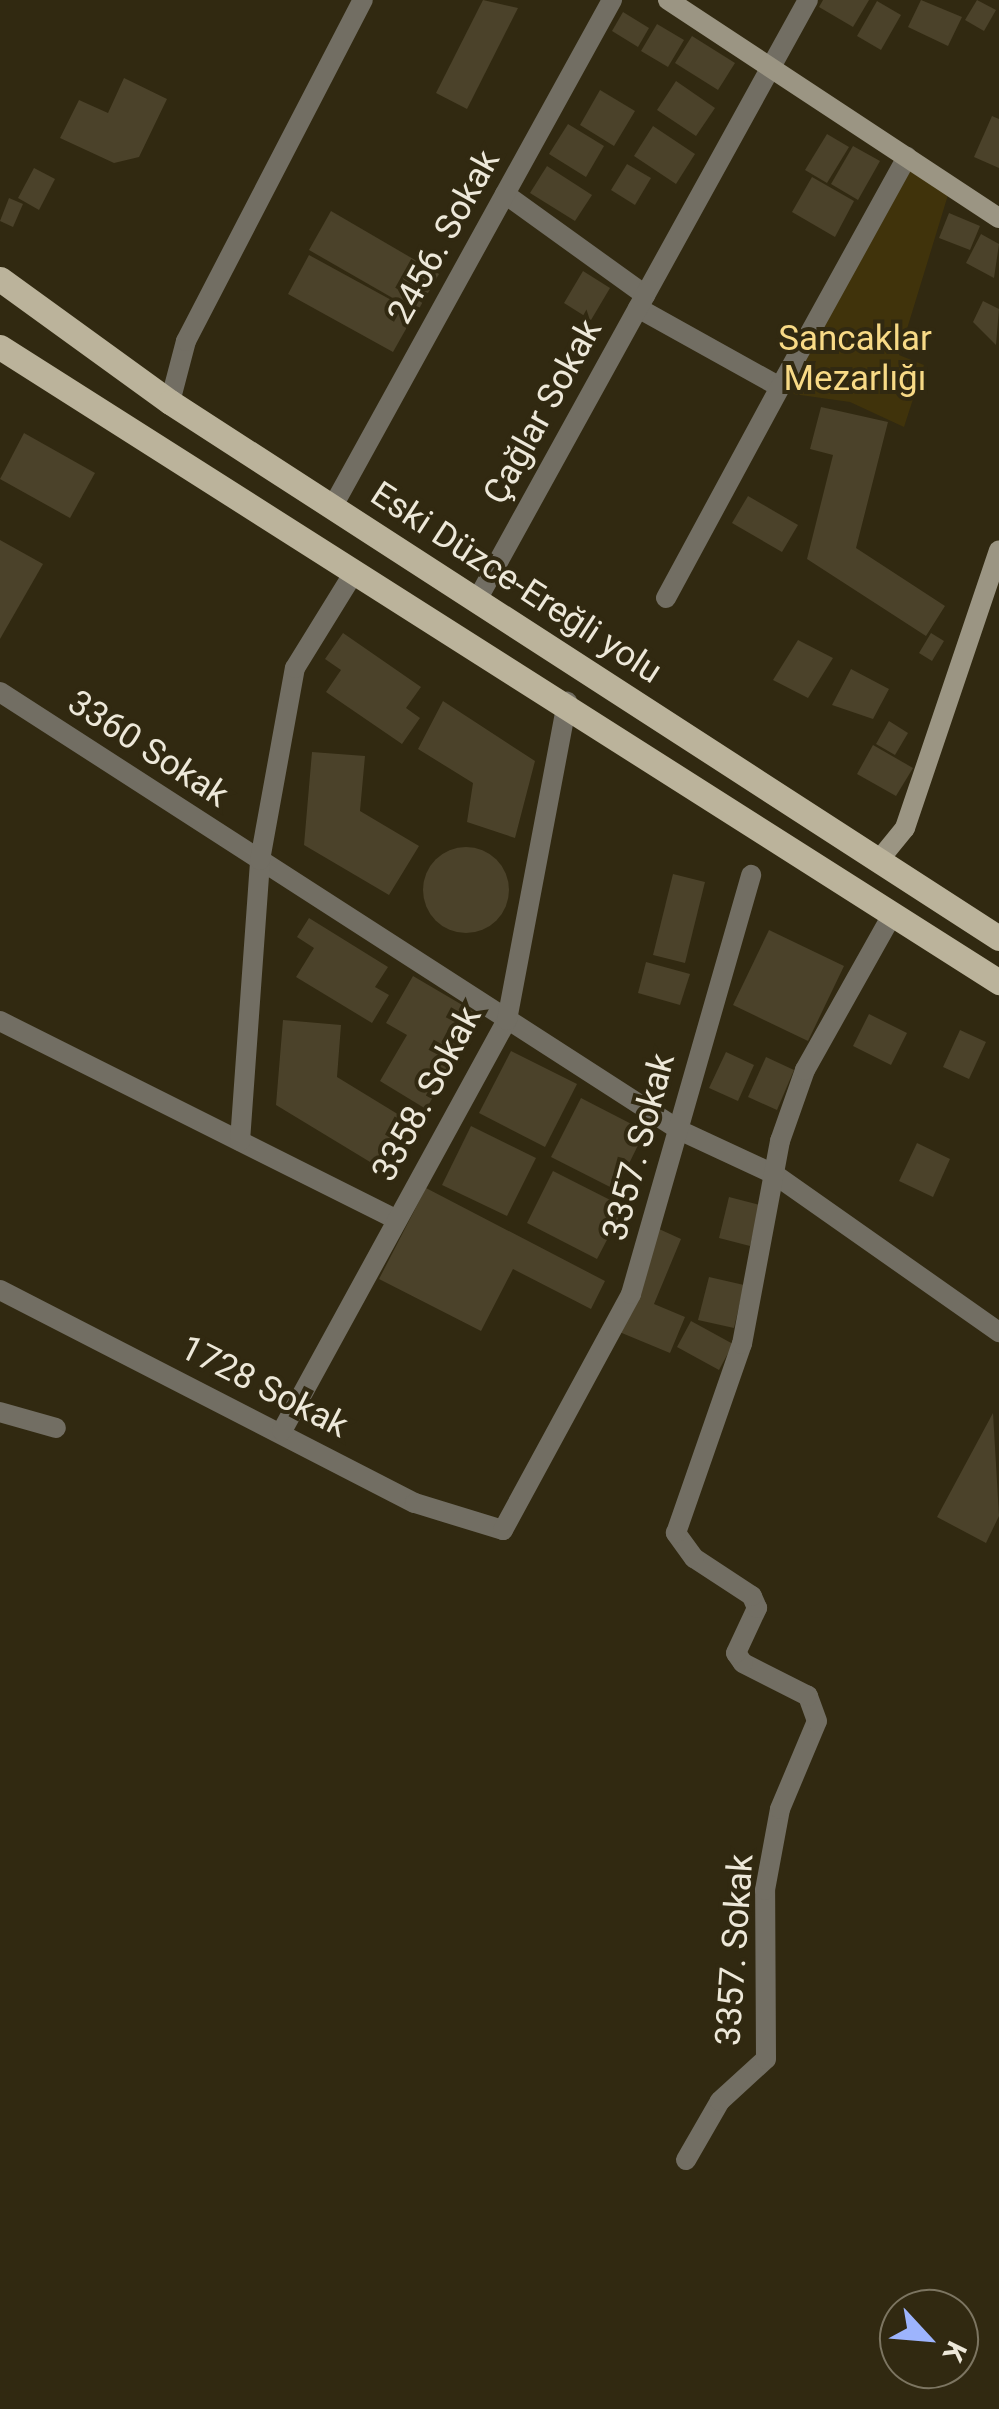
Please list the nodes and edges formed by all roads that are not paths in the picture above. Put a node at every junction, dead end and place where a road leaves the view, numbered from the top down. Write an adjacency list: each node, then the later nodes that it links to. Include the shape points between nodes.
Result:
1 (363, 0): 13 (street, via 186,341)
2 (612, 0): 7 (street, 2456. Sokak)
3 (668, 0): 5 (street)
4 (808, 0): 5 (street, Çağlar Sokak)
5 (770, 68): 6 (street); 10 (street, Çağlar Sokak)
6 (907, 157): 8 (street); 12 (street)
7 (505, 194): 10 (street); 14 (street, 2456. Sokak)
8 (999, 218)
9 (0, 279): 13 (main road, Eski Düzce-Ereğli yolu)
10 (641, 302): 12 (street); 18 (street, Çağlar Sokak)
11 (0, 347): 16 (main road, Eski Düzce-Ereğli yolu)
12 (780, 387): 17 (street)
13 (170, 402): 14 (main road, Eski Düzce-Ereğli yolu)
14 (333, 506): 18 (main road, Eski Düzce-Ereğli yolu)
15 (999, 550): 22 (street, via 906,828)
16 (355, 571): 20 (main road, Eski Düzce-Ereğli yolu); 21 (street, via 296,668)
17 (666, 598)
18 (477, 600): 22 (main road, Eski Düzce-Ereğli yolu)
19 (0, 692): 21 (street, 3360 Sokak)
20 (567, 702): 24 (main road, Eski Düzce-Ereğli yolu); 27 (street, 3358. Sokak)
21 (260, 860): 27 (street, 3360 Sokak); 30 (street)
22 (879, 860): 25 (main road, Eski Düzce-Ereğli yolu)
23 (751, 874): 29 (street, 3357. Sokak)
24 (894, 913): 26 (main road, Eski Düzce-Ereğli yolu); 31 (street, via 806,1070)
25 (999, 938)
26 (999, 982)
27 (507, 1020): 29 (street, 3360 Sokak); 32 (street, 3358. Sokak)
28 (0, 1021): 30 (street)
29 (680, 1130): 31 (street, 3360 Sokak); 38 (street, 3357. Sokak, via 631,1294)
30 (240, 1140): 32 (street)
31 (774, 1174): 34 (street, 3360 Sokak); 39 (street, 3357. Sokak, via 742,1344 676,1533 694,1558 752,1596 756,1608 736,1653 743,1663 808,1696 817,1721 780,1810 765,1890 766,2059 720,2102)
32 (396, 1219): 37 (street, 3358. Sokak)
33 (0, 1290): 37 (street, 1728 Sokak)
34 (999, 1332)
35 (1, 1414): 36 (street)
36 (56, 1428)
37 (282, 1432): 38 (street, 1728 Sokak, via 415,1504)
38 (503, 1530)
39 (686, 2160)

